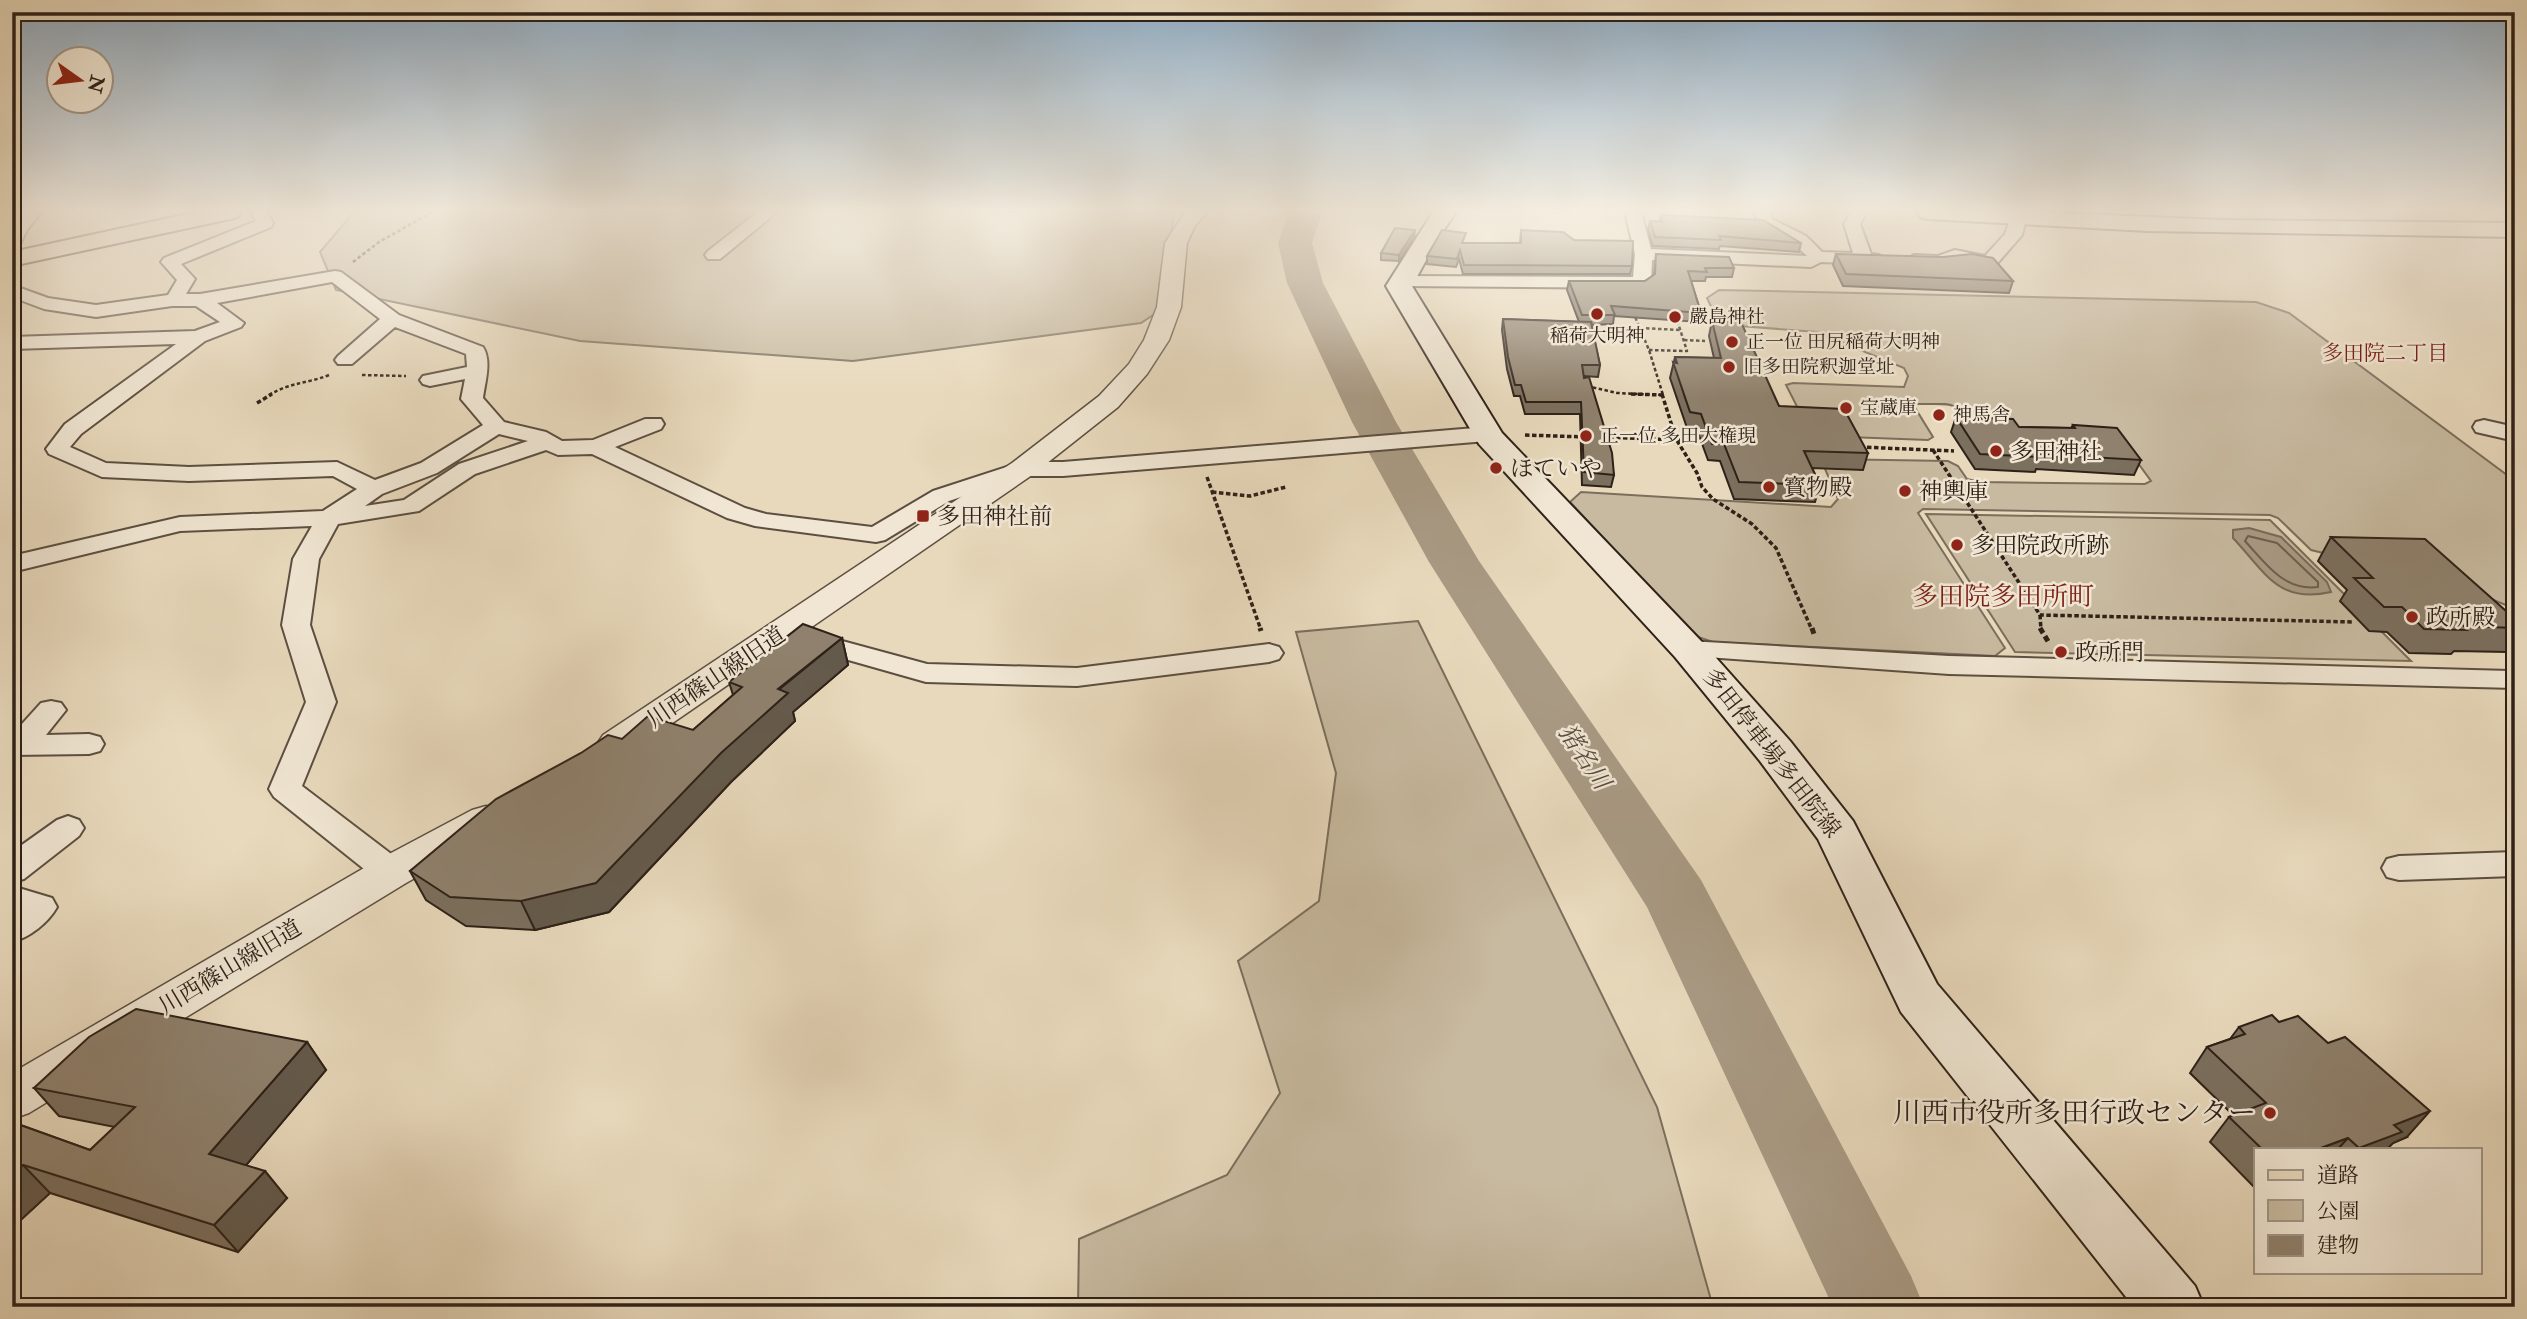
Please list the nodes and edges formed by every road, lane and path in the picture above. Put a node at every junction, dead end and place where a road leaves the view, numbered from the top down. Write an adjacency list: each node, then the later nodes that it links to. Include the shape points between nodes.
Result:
1 (181, 274): 10 (street, via 186,279)
2 (338, 274): 6 (path)
3 (1171, 274): 40 (street, 川西篠山線旧道, via 1170,303 1151,350 1084,424)
4 (1406, 274): 7 (main road)
5 (1640, 274): 8 (street, via 1642,283)
6 (335, 276): 11 (street); 12 (street)
7 (1401, 281): 8 (street); 30 (main road, 多田停車場多田院線, via 1399,286)
8 (1620, 284): 14 (path)
9 (12, 290): 10 (street, via 44,303 96,311)
10 (174, 300): 11 (street)
11 (200, 300): 16 (street, via 234,323)
12 (392, 319): 21 (street); 22 (street, via 476,351)
13 (1678, 323): 15 (path)
14 (1640, 328): 15 (path); 20 (path)
15 (1680, 330): 17 (path)
16 (198, 337): 19 (street); 42 (street, via 73,429 57,449 102,470 189,474 337,468)
17 (1684, 340): 18 (path); 20 (path, via 1687,351)
18 (1705, 341)
19 (12, 343)
20 (1649, 350): 25 (path)
21 (345, 360)
22 (477, 371): 23 (street); 27 (street, via 472,399)
23 (430, 380)
24 (1585, 385): 25 (path, via 1617,393)
25 (1663, 395): 32 (path)
26 (653, 424): 35 (street)
27 (496, 427): 34 (street); 42 (street, via 429,468)
28 (2484, 427): 29 (street)
29 (2515, 433)
30 (1472, 435): 39 (street); 50 (main road, 多田停車場多田院線)
31 (1548, 435): 32 (path)
32 (1676, 439): 33 (path); 52 (path, via 1713,499 1752,524 1776,548)
33 (1712, 441)
34 (546, 443): 35 (street, via 558,449); 44 (street, via 467,469 411,506)
35 (596, 447): 40 (street, via 746,516 876,535 941,496)
36 (1854, 447): 37 (path)
37 (1933, 450): 38 (path); 46 (path)
38 (1954, 450)
39 (1200, 457): 40 (street); 43 (path)
40 (1022, 469): 48 (street, 川西篠山線旧道)
41 (1286, 487): 43 (path, via 1250,496)
42 (374, 489): 44 (street)
43 (1212, 492): 51 (path)
44 (329, 518): 45 (street, via 180,524); 63 (street, via 306,559 296,625 321,702 285,789)
45 (12, 564)
46 (2040, 615): 47 (path); 49 (path, via 2039,628)
47 (2354, 622)
48 (783, 632): 51 (street, via 926,673 1077,677); 57 (street, 川西篠山線旧道)
49 (2049, 643)
50 (1688, 649): 52 (street); 67 (main road, 多田停車場多田院線, via 1837,832 1919,998)
51 (1269, 653)
52 (1823, 657): 53 (street)
53 (2513, 682)
54 (51, 710): 56 (street)
55 (89, 744): 56 (street)
56 (16, 745)
57 (589, 762)
58 (519, 802): 63 (street, 川西篠山線旧道)
59 (68, 828): 62 (street)
60 (2515, 864): 61 (street)
61 (2399, 868)
62 (12, 870)
63 (391, 872): 66 (street, 川西篠山線旧道)
64 (12, 899): 65 (street, via 40,907)
65 (12, 929)
66 (12, 1098)
67 (2173, 1307)

